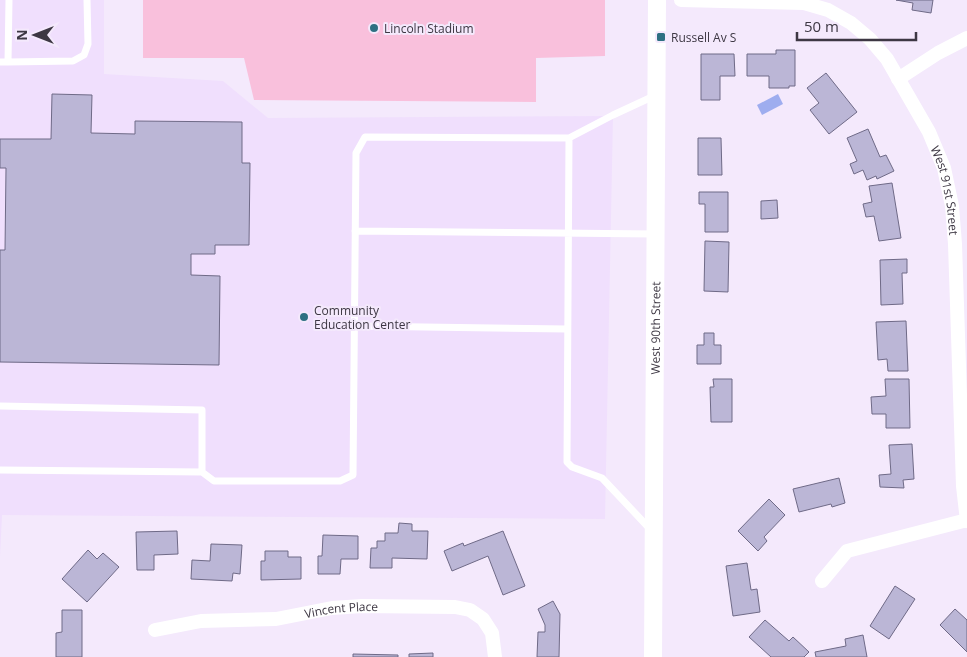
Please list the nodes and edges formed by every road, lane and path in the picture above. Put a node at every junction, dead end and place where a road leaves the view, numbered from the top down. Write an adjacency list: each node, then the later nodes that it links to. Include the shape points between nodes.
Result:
1 (9, 0): 6 (lane)
2 (88, 0): 6 (lane, via 88,44 84,55 73,61)
3 (657, 0): 8 (street, West 90th Street)
4 (681, 0): 7 (street, West 91st Street, via 804,3 828,10 870,39)
5 (967, 38): 7 (street)
6 (4, 62)
7 (898, 79): 18 (street, West 91st Street, via 929,132 944,168 952,206)
8 (656, 96): 9 (lane); 12 (street, West 90th Street)
9 (569, 138): 10 (lane, via 365,136 356,152); 11 (lane)
10 (355, 231): 11 (lane); 13 (lane)
11 (568, 234): 12 (lane); 14 (lane)
12 (655, 234): 19 (street, West 90th Street)
13 (355, 326): 14 (lane); 17 (lane, via 353,475 340,481 214,481)
14 (567, 329): 19 (lane, via 567,462 602,478)
15 (0, 406): 17 (lane, via 202,410)
16 (0, 470): 17 (lane)
17 (202, 472)
18 (967, 521): 20 (street, via 847,551)
19 (653, 532): 23 (street, West 90th Street)
20 (822, 581)
21 (155, 630): 22 (street, Vincent Place, via 201,622 276,619 362,606 455,607 470,610 483,619 492,633)
22 (495, 657)
23 (652, 657)

